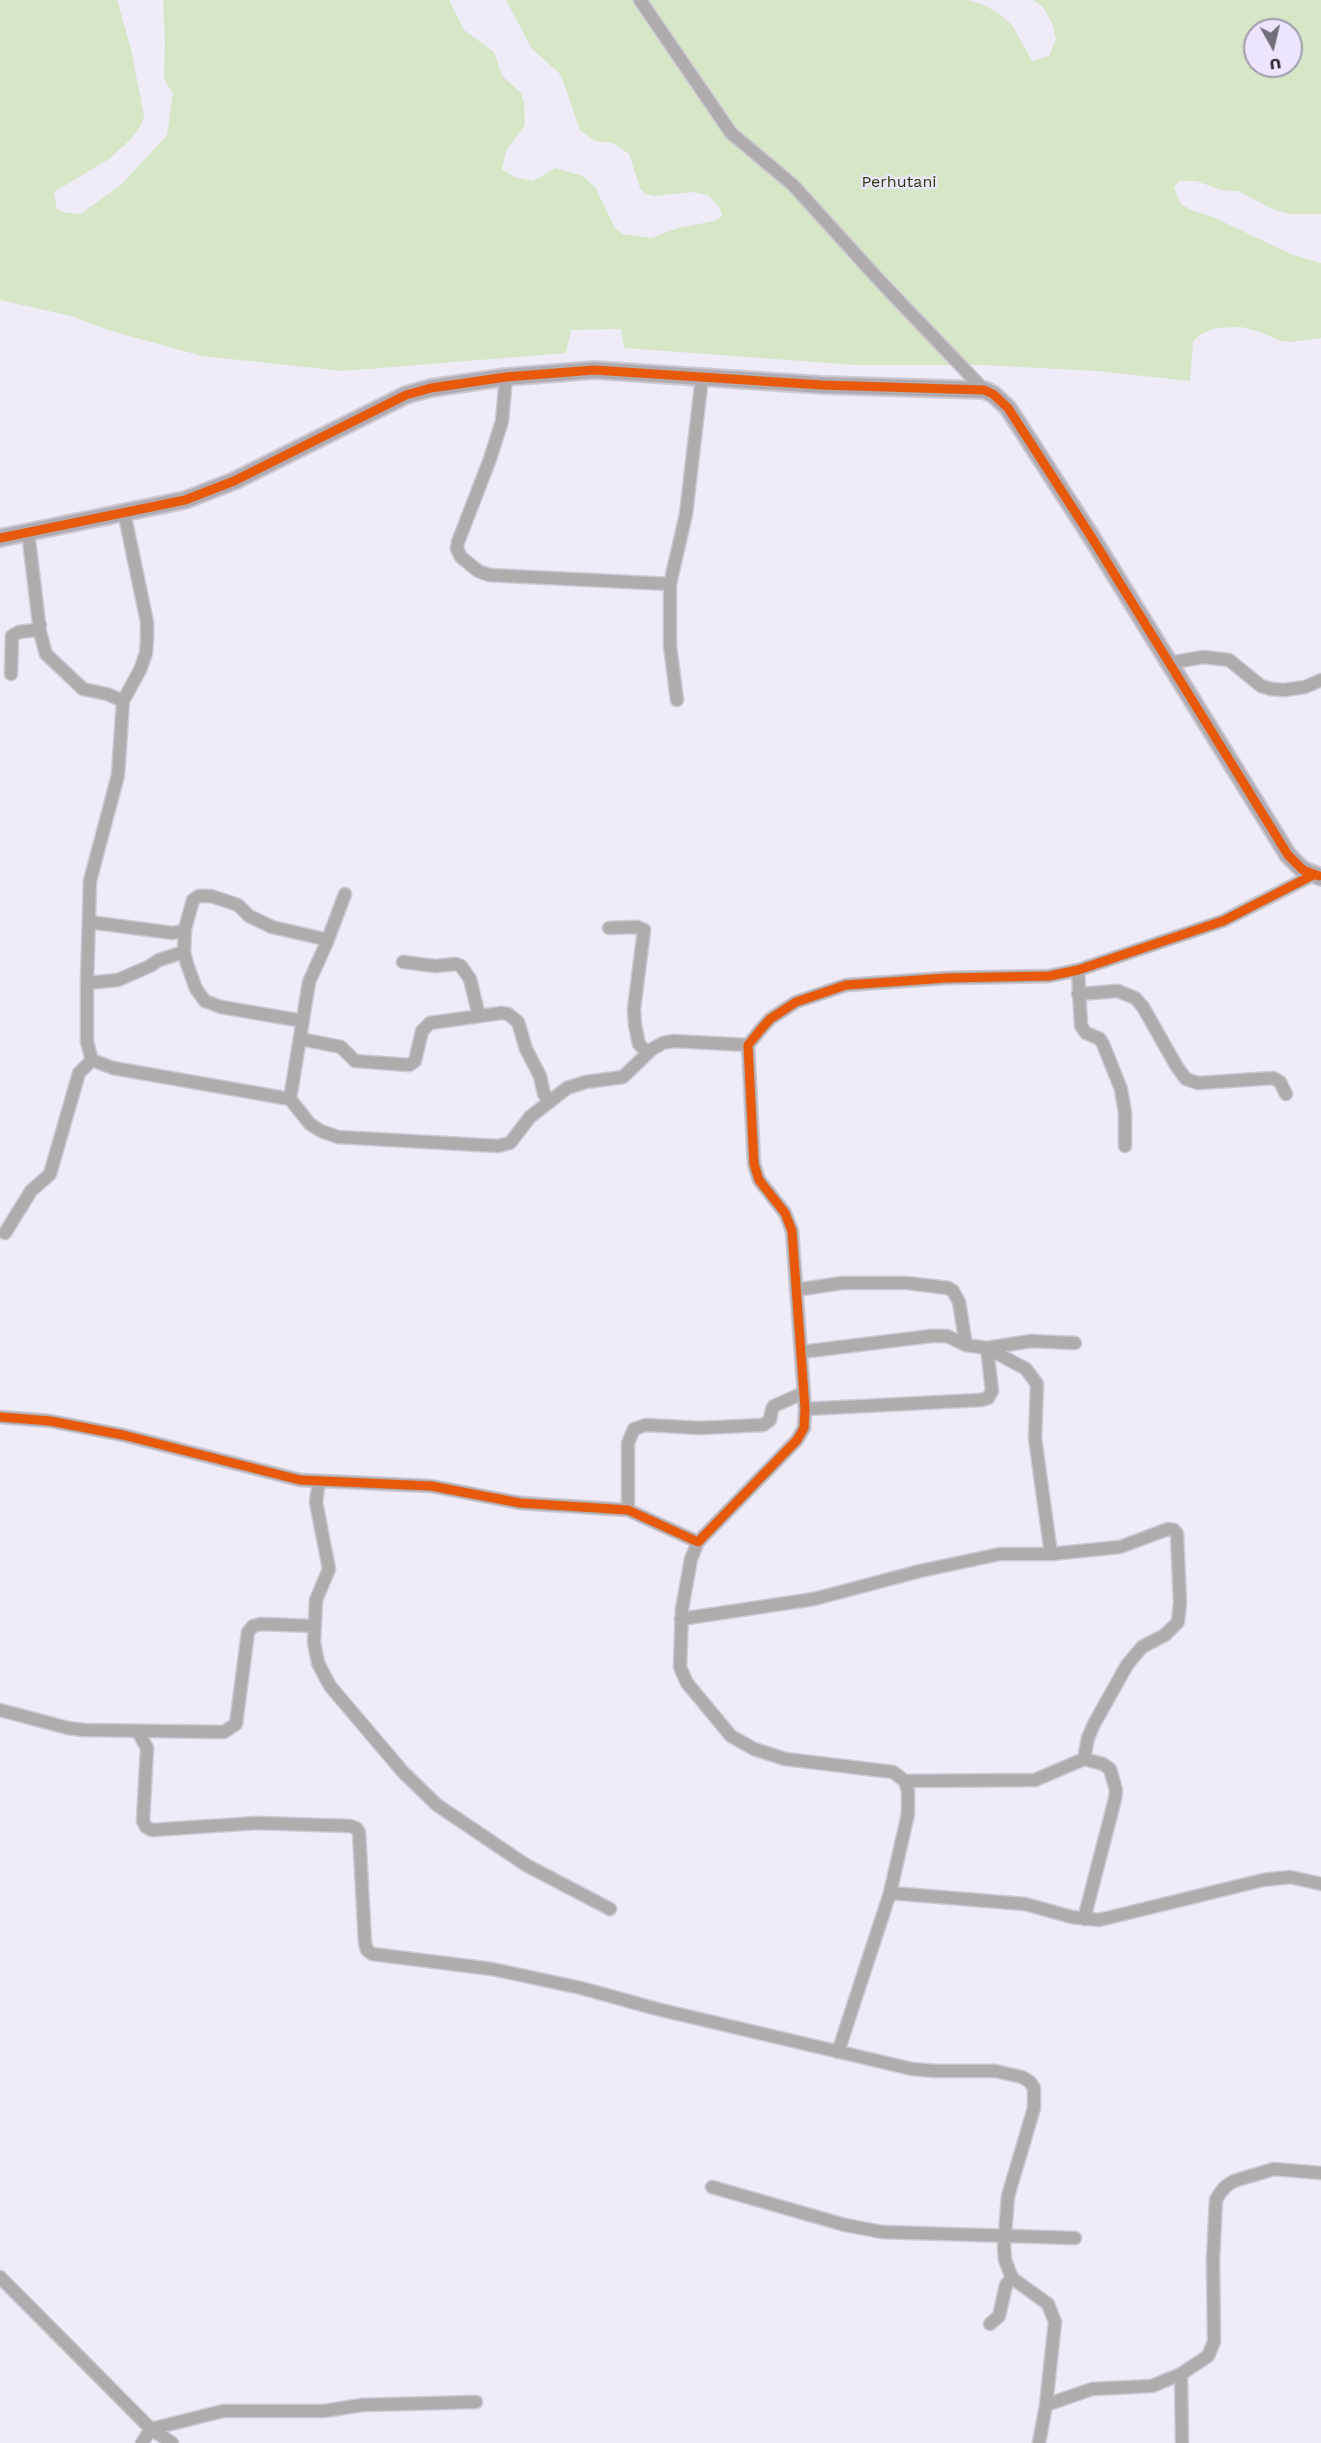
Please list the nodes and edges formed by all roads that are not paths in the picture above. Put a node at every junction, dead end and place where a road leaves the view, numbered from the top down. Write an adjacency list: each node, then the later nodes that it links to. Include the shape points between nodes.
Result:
1 (640, 0): 4 (street, via 731,133 793,185)
2 (506, 377): 3 (street, via 594,370); 5 (street, via 419,390 234,481 185,500); 8 (street, via 502,421 458,542 461,557 489,575)
3 (702, 377): 4 (street); 8 (street, via 686,514)
4 (984, 390): 10 (street, via 1008,408)
5 (124, 512): 6 (street); 14 (street, via 147,622 147,639 140,670)
6 (28, 532): 7 (street); 9 (street)
7 (0, 538)
8 (670, 584): 13 (street, via 670,645)
9 (40, 625): 11 (street, via 36,630 12,636); 14 (street, via 46,654 78,686)
10 (1168, 663): 12 (street, via 1204,657 1229,660 1271,689 1305,687); 15 (street, via 1288,855 1298,866)
11 (11, 674)
12 (1321, 680)
13 (677, 700)
14 (123, 701): 17 (street, via 118,775 90,881)
15 (1317, 875): 23 (street, via 1223,921)
16 (345, 894): 20 (street)
17 (89, 922): 19 (street, via 173,933); 24 (street)
18 (609, 928): 30 (street, via 644,930 634,1017 639,1044)
19 (185, 929): 20 (street, via 194,900 211,896 238,905 249,916 272,927); 21 (street)
20 (327, 942): 27 (street, via 309,982)
21 (184, 952): 24 (street, via 117,980); 27 (street, via 196,989 205,1001)
22 (403, 962): 26 (street, via 461,966 470,979)
23 (1078, 970): 25 (street); 29 (street, via 1049,976 846,985 812,995 783,1010)
24 (87, 983): 31 (street, via 87,1042)
25 (1078, 994): 32 (street, via 1118,991 1135,998 1186,1079 1198,1083 1273,1078); 35 (street, via 1081,1026 1100,1039 1121,1089)
26 (479, 1016): 28 (street, via 425,1026 416,1061 410,1065 355,1061 341,1047); 34 (street, via 501,1013 518,1022)
27 (303, 1021): 28 (street)
28 (301, 1039): 33 (street)
29 (748, 1045): 30 (street, via 673,1041); 37 (street, via 754,1164 759,1180 790,1222)
30 (648, 1053): 34 (street, via 623,1077 572,1085)
31 (92, 1060): 33 (street, via 113,1068); 36 (street, via 80,1073 50,1174 31,1191)
32 (1286, 1094)
33 (290, 1099): 34 (street, via 310,1124 338,1137 498,1146 510,1143)
34 (549, 1100)
35 (1125, 1146)
36 (5, 1233)
37 (796, 1290): 39 (street, via 842,1283 908,1283 948,1288 959,1302); 41 (street)
38 (1076, 1343): 40 (street, via 1031,1341)
39 (966, 1345): 40 (street); 41 (street, via 947,1336 931,1336)
40 (987, 1348): 43 (street, via 992,1391 988,1398); 48 (street, via 1026,1369 1037,1384 1035,1438)
41 (801, 1352): 42 (street)
42 (803, 1393): 43 (street); 46 (street, via 774,1406 770,1420 763,1425 646,1425 634,1429 628,1443)
43 (805, 1409): 47 (street, via 804,1428 797,1440)
44 (0, 1418): 45 (street, via 50,1421 123,1435 287,1477)
45 (319, 1481): 46 (street, via 431,1486 520,1503); 50 (street, via 316,1502 329,1569 316,1600)
46 (628, 1510): 47 (street)
47 (698, 1542): 49 (street, via 691,1559)
48 (1051, 1554): 49 (street, via 1000,1554 814,1599); 53 (street, via 1120,1547 1168,1529 1177,1534 1178,1622 1165,1635 1142,1647 1127,1665 1094,1724)
49 (681, 1619): 54 (street, via 682,1674 731,1736 785,1759 893,1772)
50 (314, 1626): 52 (street, via 261,1624 248,1632 236,1724 229,1730); 57 (street, via 318,1663 330,1686 403,1772 437,1805 526,1866)
51 (0, 1710): 52 (street, via 68,1728)
52 (138, 1732): 59 (street, via 147,1748 143,1821 152,1830 257,1822 356,1828 365,1943 372,1954 503,1971)
53 (1084, 1759): 54 (street, via 1035,1780); 58 (street, via 1110,1769 1116,1790)
54 (905, 1781): 56 (street, via 908,1814)
55 (1321, 1884): 58 (street, via 1290,1877 1263,1880 1112,1918)
56 (890, 1893): 58 (street, via 1025,1904); 59 (street)
57 (610, 1908)
58 (1084, 1919)
59 (838, 2052): 62 (street, via 912,2069 994,2071 1030,2082 1034,2088 1034,2108 1011,2182)
60 (1321, 2173): 67 (street, via 1274,2169 1234,2181 1220,2193 1216,2200 1213,2259 1214,2342 1208,2356)
61 (712, 2187): 62 (street, via 863,2229 899,2234)
62 (1004, 2234): 63 (street); 65 (street, via 1005,2260)
63 (1075, 2238)
64 (0, 2277): 70 (street)
65 (1012, 2278): 66 (street, via 1006,2285 999,2316); 69 (street, via 1053,2312 1054,2339)
66 (990, 2324)
67 (1181, 2374): 69 (street, via 1152,2386 1092,2389); 74 (street)
68 (476, 2402): 70 (street, via 362,2405 314,2412 230,2411)
69 (1046, 2405): 73 (street)
70 (151, 2428): 71 (street); 72 (street)
71 (142, 2443)
72 (172, 2443)
73 (1039, 2443)
74 (1182, 2443)

